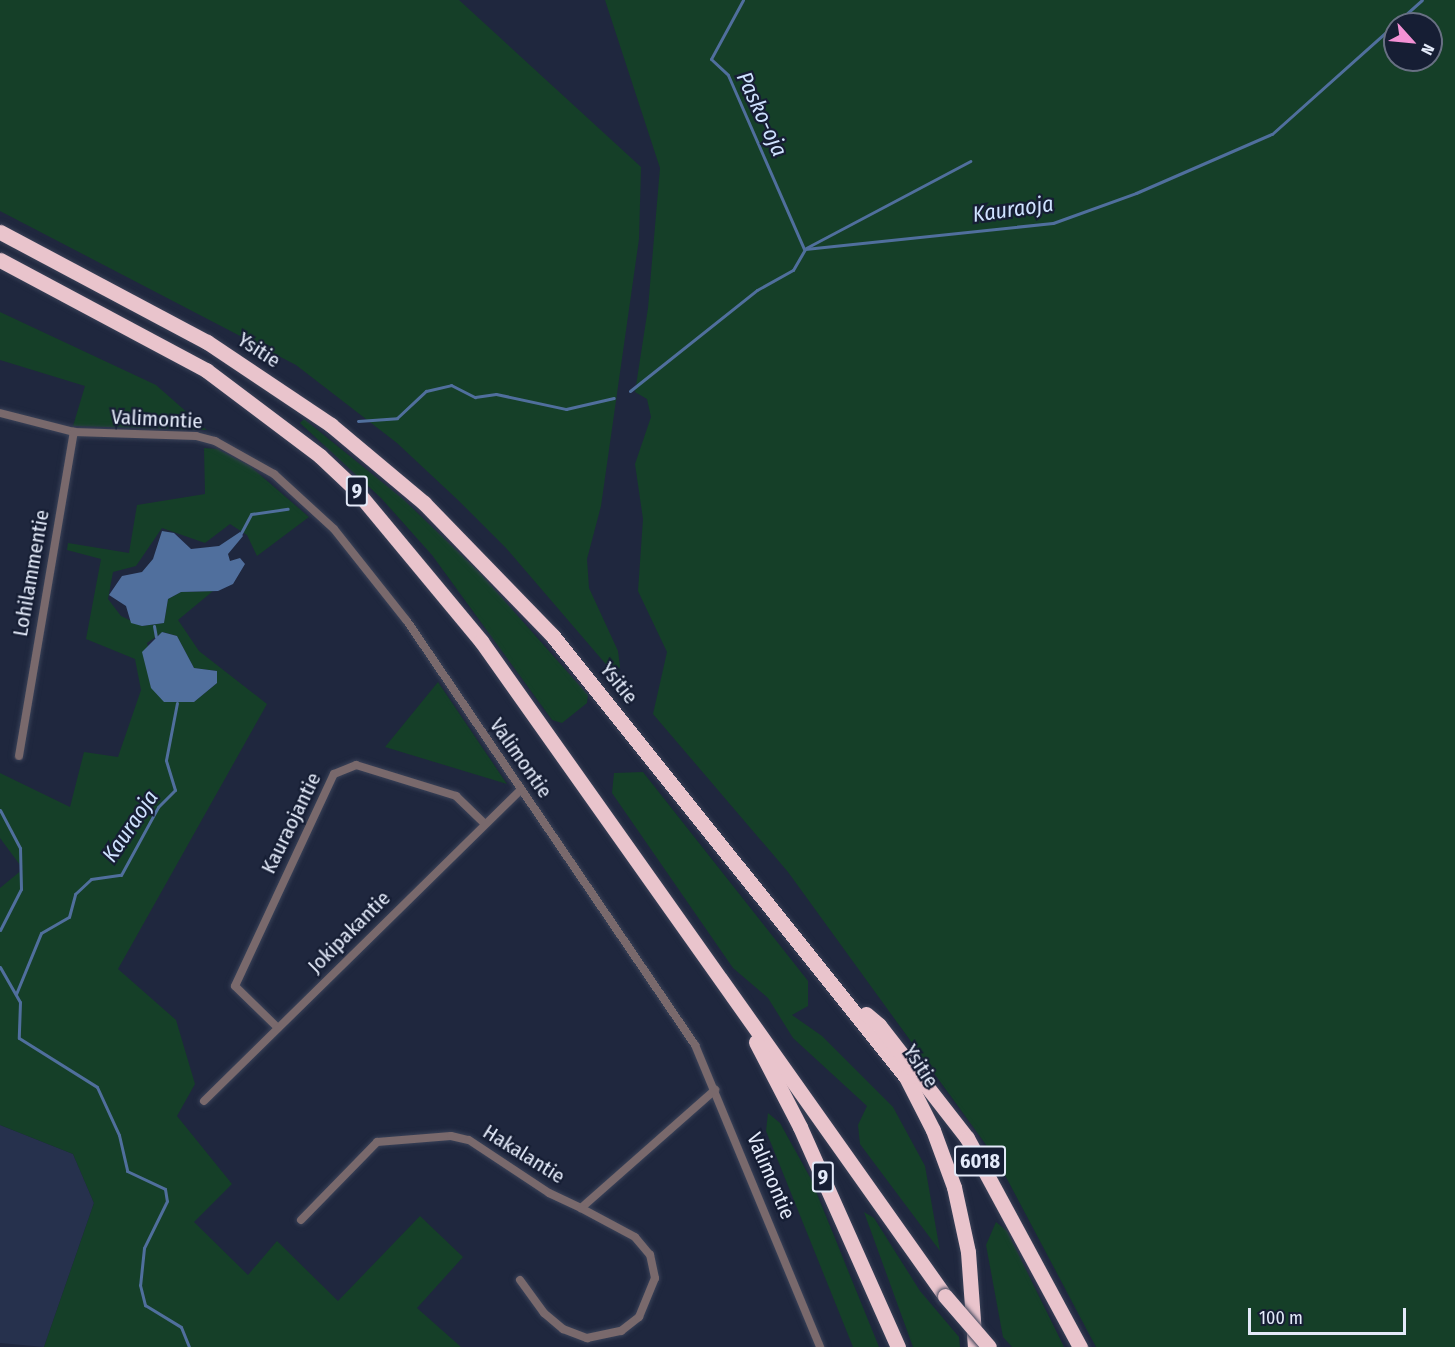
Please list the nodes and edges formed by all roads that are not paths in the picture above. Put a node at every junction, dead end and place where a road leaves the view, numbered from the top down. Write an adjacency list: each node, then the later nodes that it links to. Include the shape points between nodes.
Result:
1 (0, 232): 8 (highway, Ysitie / 9, via 139,303 261,376 331,425 424,503 552,635)
2 (0, 260): 9 (highway, 9, via 206,370 320,456 354,488 481,641)
3 (0, 413): 4 (street, Valimontie)
4 (74, 432): 5 (street, Lohilammentie); 6 (street, Valimontie, via 196,436 232,447 274,474 334,529 391,600)
5 (19, 756)
6 (521, 790): 7 (street, Jokipakantie); 11 (street, Valimontie, via 649,973 695,1045)
7 (484, 823): 10 (street, Jokipakantie); 10 (street, Kauraojantie, via 456,796 356,765 333,774 235,986)
8 (847, 999): 18 (highway, Ysitie / 9, via 906,1077 933,1130 954,1187 968,1252); 20 (highway, 6018, via 879,1025 967,1138)
9 (741, 1009): 17 (highway, 9, via 800,1127); 19 (highway, bridge, via 945,1296)
10 (278, 1028): 12 (street, Jokipakantie)
11 (715, 1090): 13 (street, Hakalantie); 16 (street, Valimontie)
12 (204, 1101)
13 (581, 1208): 14 (street, Hakalantie, via 549,1193 469,1140 451,1136 377,1142); 15 (street, via 635,1237 650,1255 655,1278 639,1317 621,1331 587,1338 563,1329 544,1314)
14 (301, 1220)
15 (520, 1280)
16 (820, 1347)
17 (898, 1347)
18 (975, 1347)
19 (989, 1347)
20 (1080, 1347)

